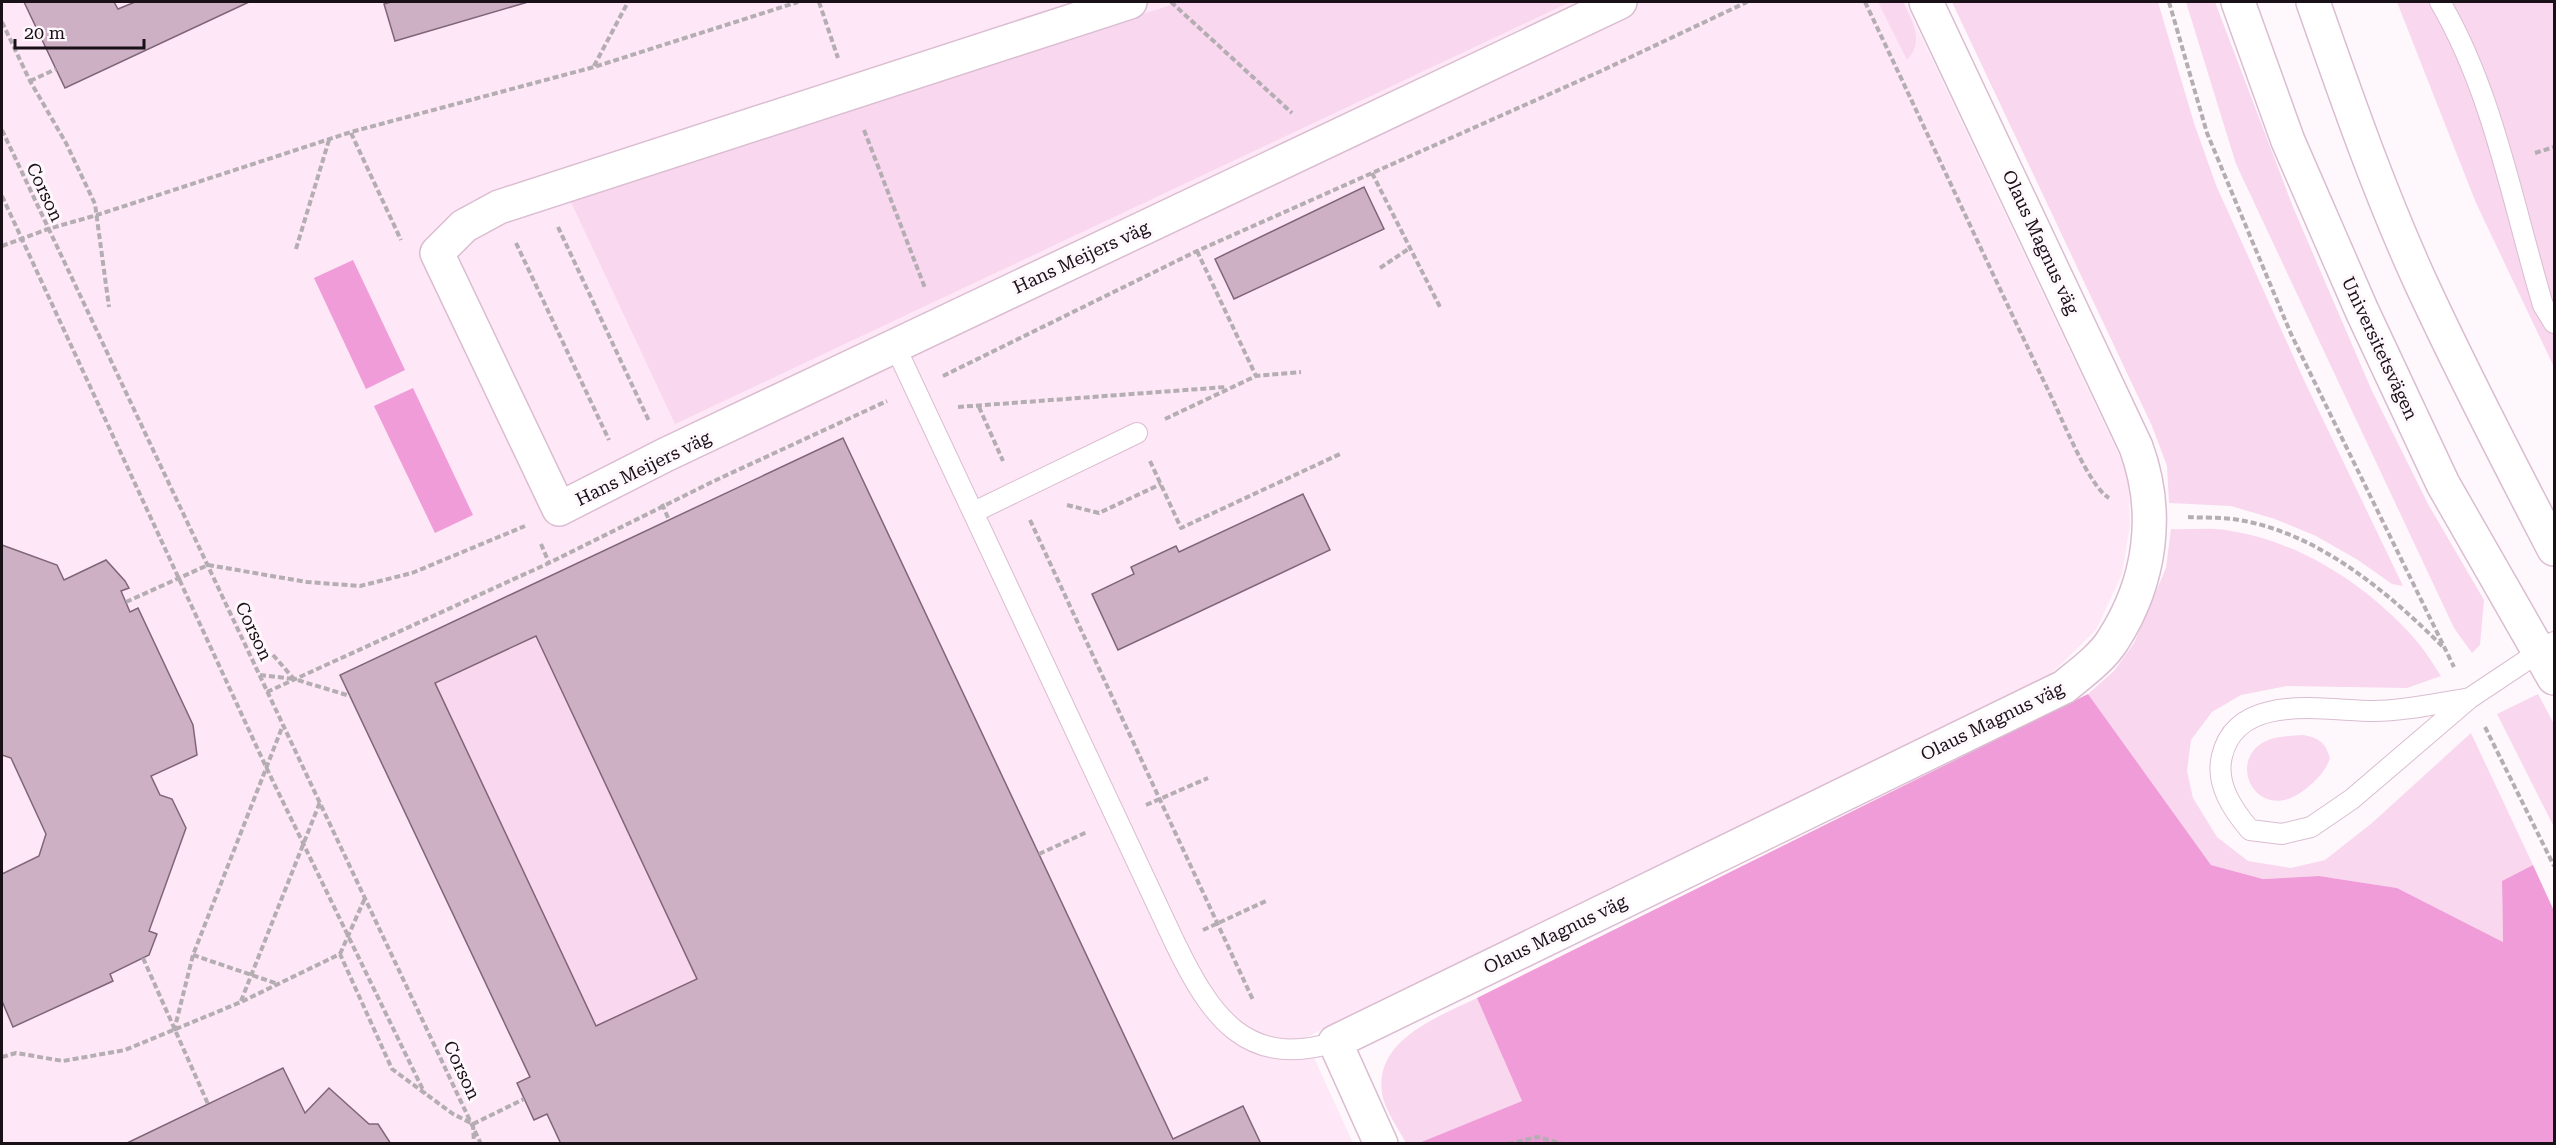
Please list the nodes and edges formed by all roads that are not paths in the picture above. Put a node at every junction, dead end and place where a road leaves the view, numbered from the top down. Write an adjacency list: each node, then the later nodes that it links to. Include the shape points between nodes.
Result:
1 (1130, 2): 8 (street, Hans Meijers väg, via 499,207 464,226 437,253 559,509)
2 (1620, 2): 8 (street, Hans Meijers väg)
3 (1926, 2): 15 (street, Olaus Magnus väg, via 2055,271 2146,474 2151,516 2146,560 2133,601 2113,641 2064,687)
4 (2238, 2): 12 (street, Universitetsvägen, via 2288,141 2443,484)
5 (2313, 2): 11 (street, via 2351,111 2419,279)
6 (2440, 2): 7 (lane, via 2474,69 2543,305)
7 (2554, 323)
8 (895, 346): 10 (lane)
9 (1137, 433): 10 (lane)
10 (974, 512): 15 (lane, via 1206,1002 1245,1038 1275,1048 1313,1049)
11 (2554, 549)
12 (2546, 646): 13 (street, Universitetsvägen); 14 (lane)
13 (2554, 678)
14 (2470, 698): 14 (lane, via 2376,711 2296,708 2265,713 2240,725 2225,743 2220,764 2233,811 2250,830 2283,834 2311,827 2352,799)
15 (1335, 1041): 16 (street)
16 (1381, 1143)

